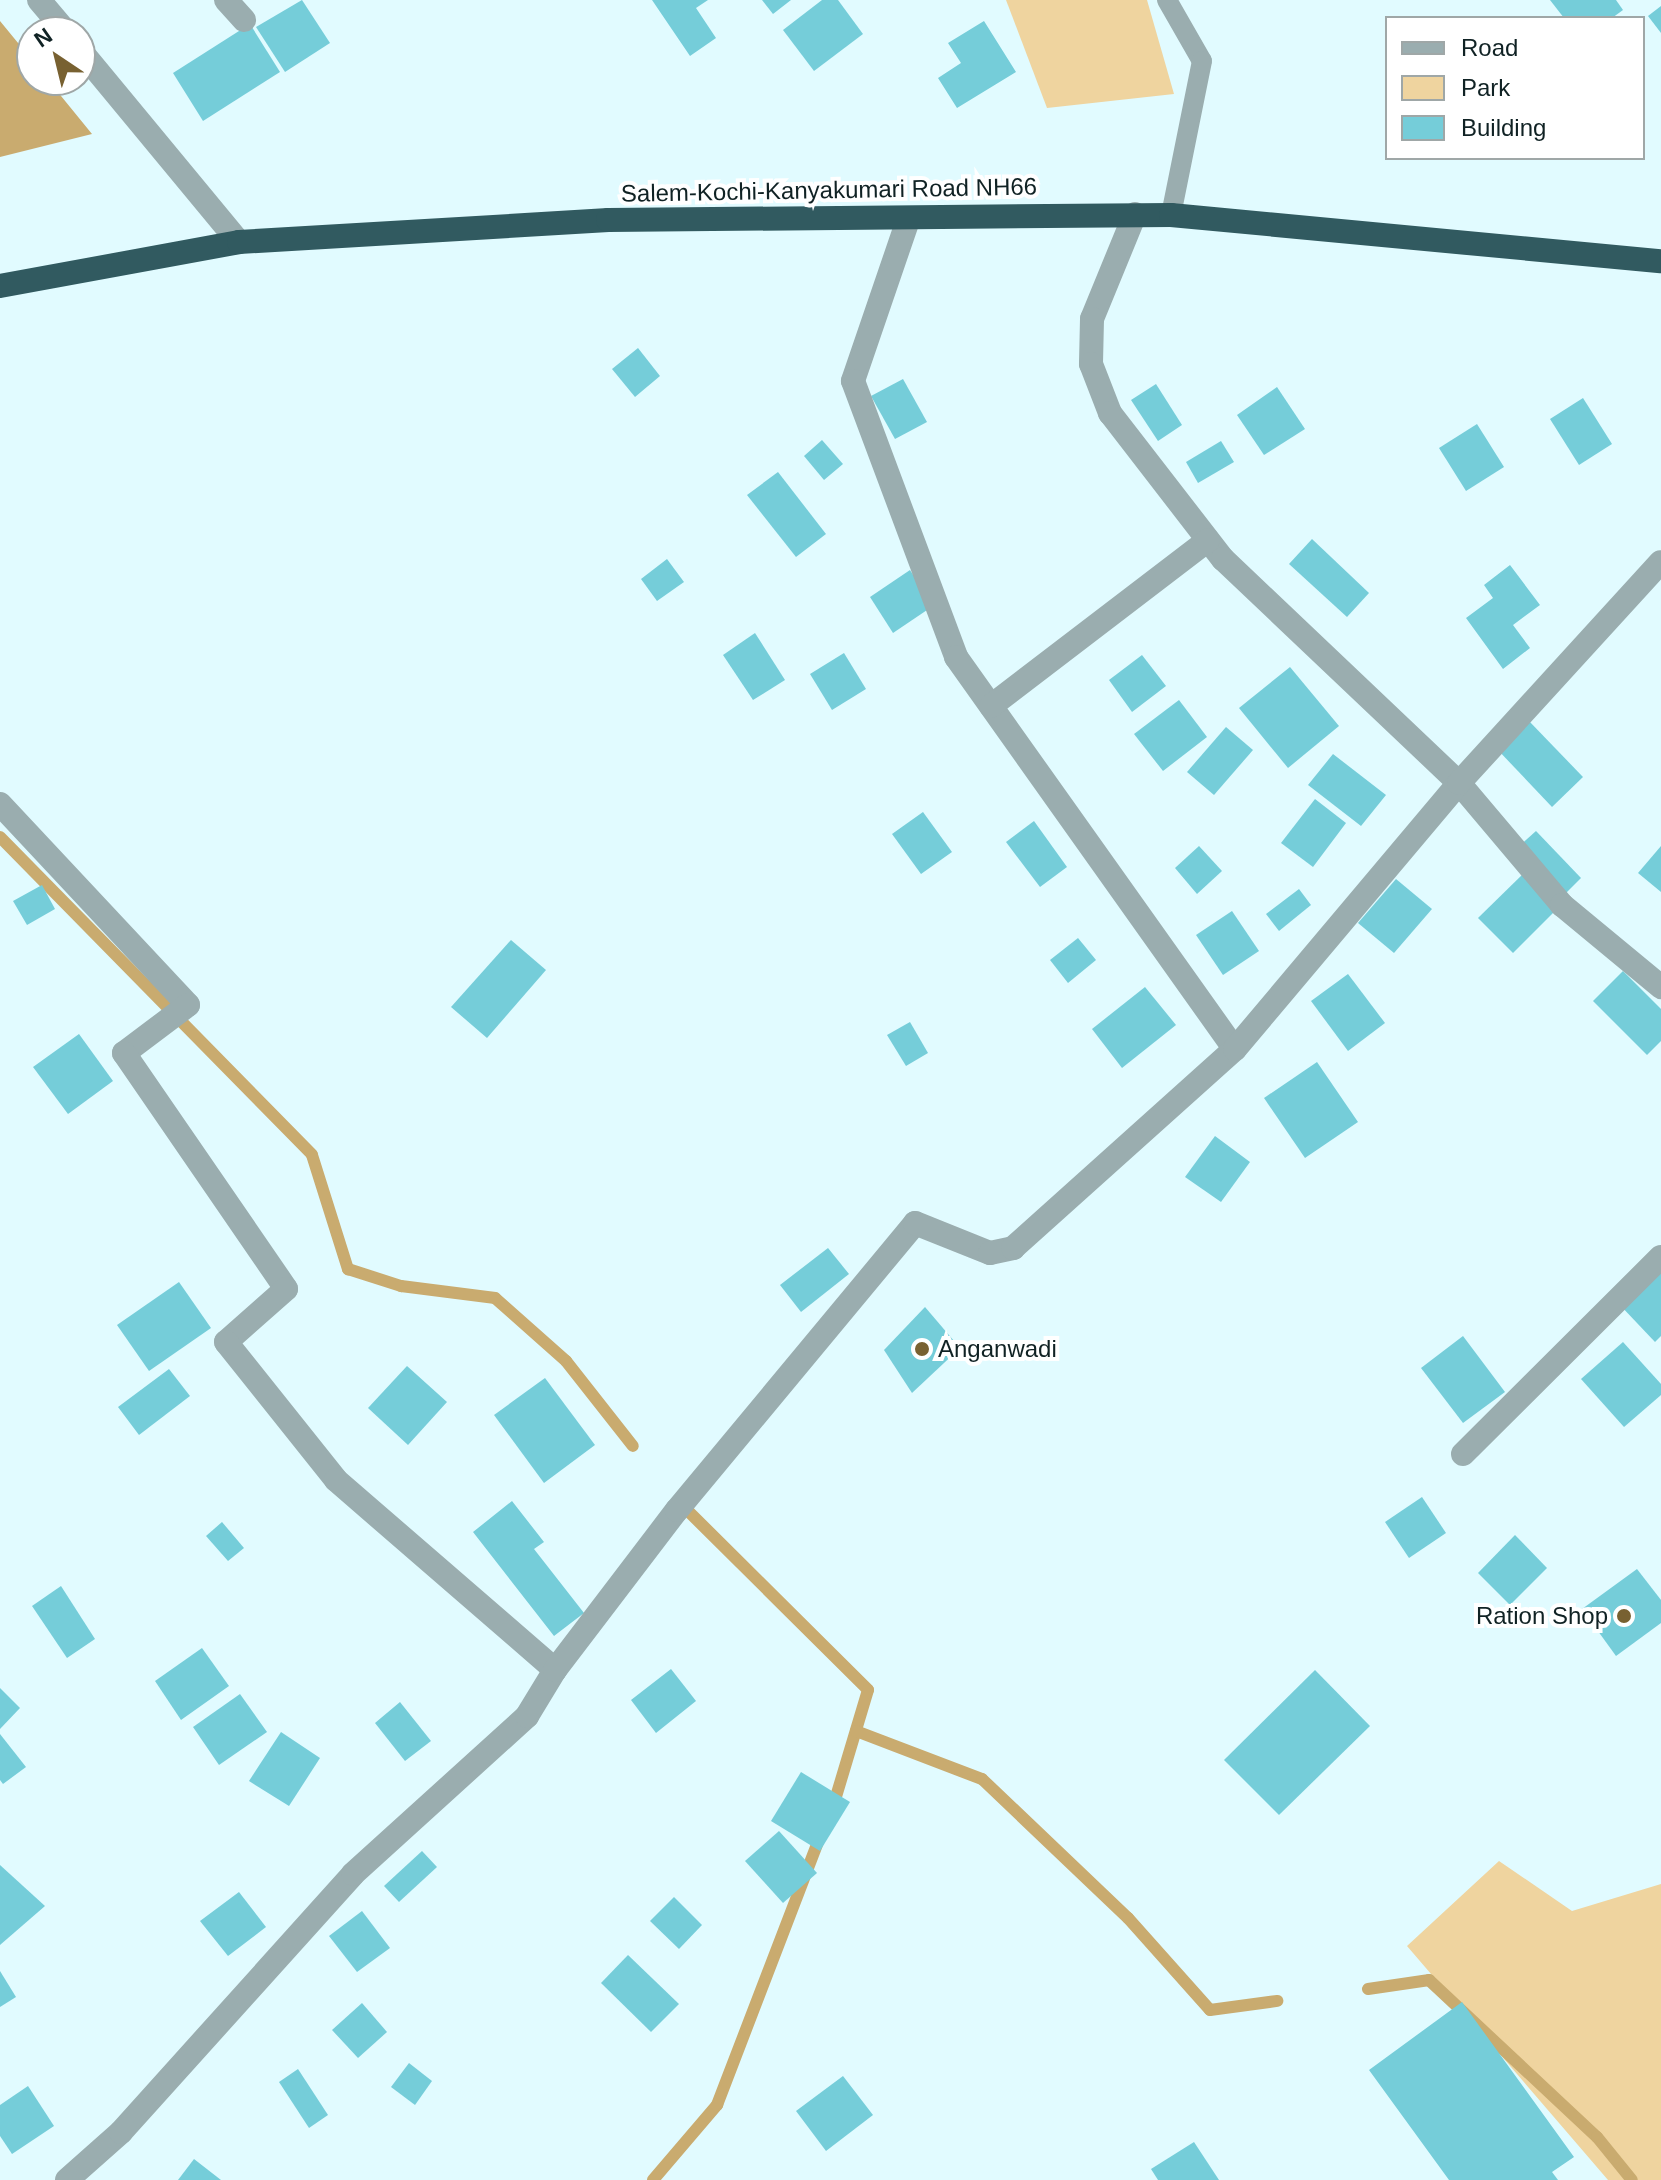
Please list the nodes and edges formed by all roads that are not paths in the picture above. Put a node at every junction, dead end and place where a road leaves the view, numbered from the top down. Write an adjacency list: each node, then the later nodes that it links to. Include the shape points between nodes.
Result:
1 (39, 0): 4 (street)
2 (226, 0): 5 (street)
3 (1167, 0): 8 (lane, via 1202,61)
4 (52, 16)
5 (244, 20)
6 (96, 69): 10 (street)
7 (1135, 214): 8 (highway, Salem-Kochi-Kanyakumari Road NH66); 9 (highway, Salem-Kochi-Kanyakumari Road NH66); 13 (street, via 1092,319 1091,364 1110,413)
8 (1171, 215): 11 (highway, Salem-Kochi-Kanyakumari Road NH66)
9 (908, 220): 10 (highway, Salem-Kochi-Kanyakumari Road NH66, via 608,220); 15 (street, via 853,381 956,657)
10 (239, 242): 12 (highway, Salem-Kochi-Kanyakumari Road NH66)
11 (1661, 261)
12 (0, 286)
13 (1208, 540): 15 (street); 16 (street)
14 (1661, 562): 16 (street)
15 (991, 706): 19 (street)
16 (1459, 783): 18 (street, via 1562,905); 19 (street)
17 (0, 804): 22 (street, via 188,1005 124,1053 286,1289 226,1342 336,1480)
18 (1661, 987)
19 (1235, 1049): 22 (street, via 1013,1248 990,1253 915,1223 677,1510)
20 (1661, 1257): 21 (street)
21 (1463, 1454)
22 (555, 1670): 23 (street, via 527,1716 353,1874 121,2132)
23 (67, 2180)

